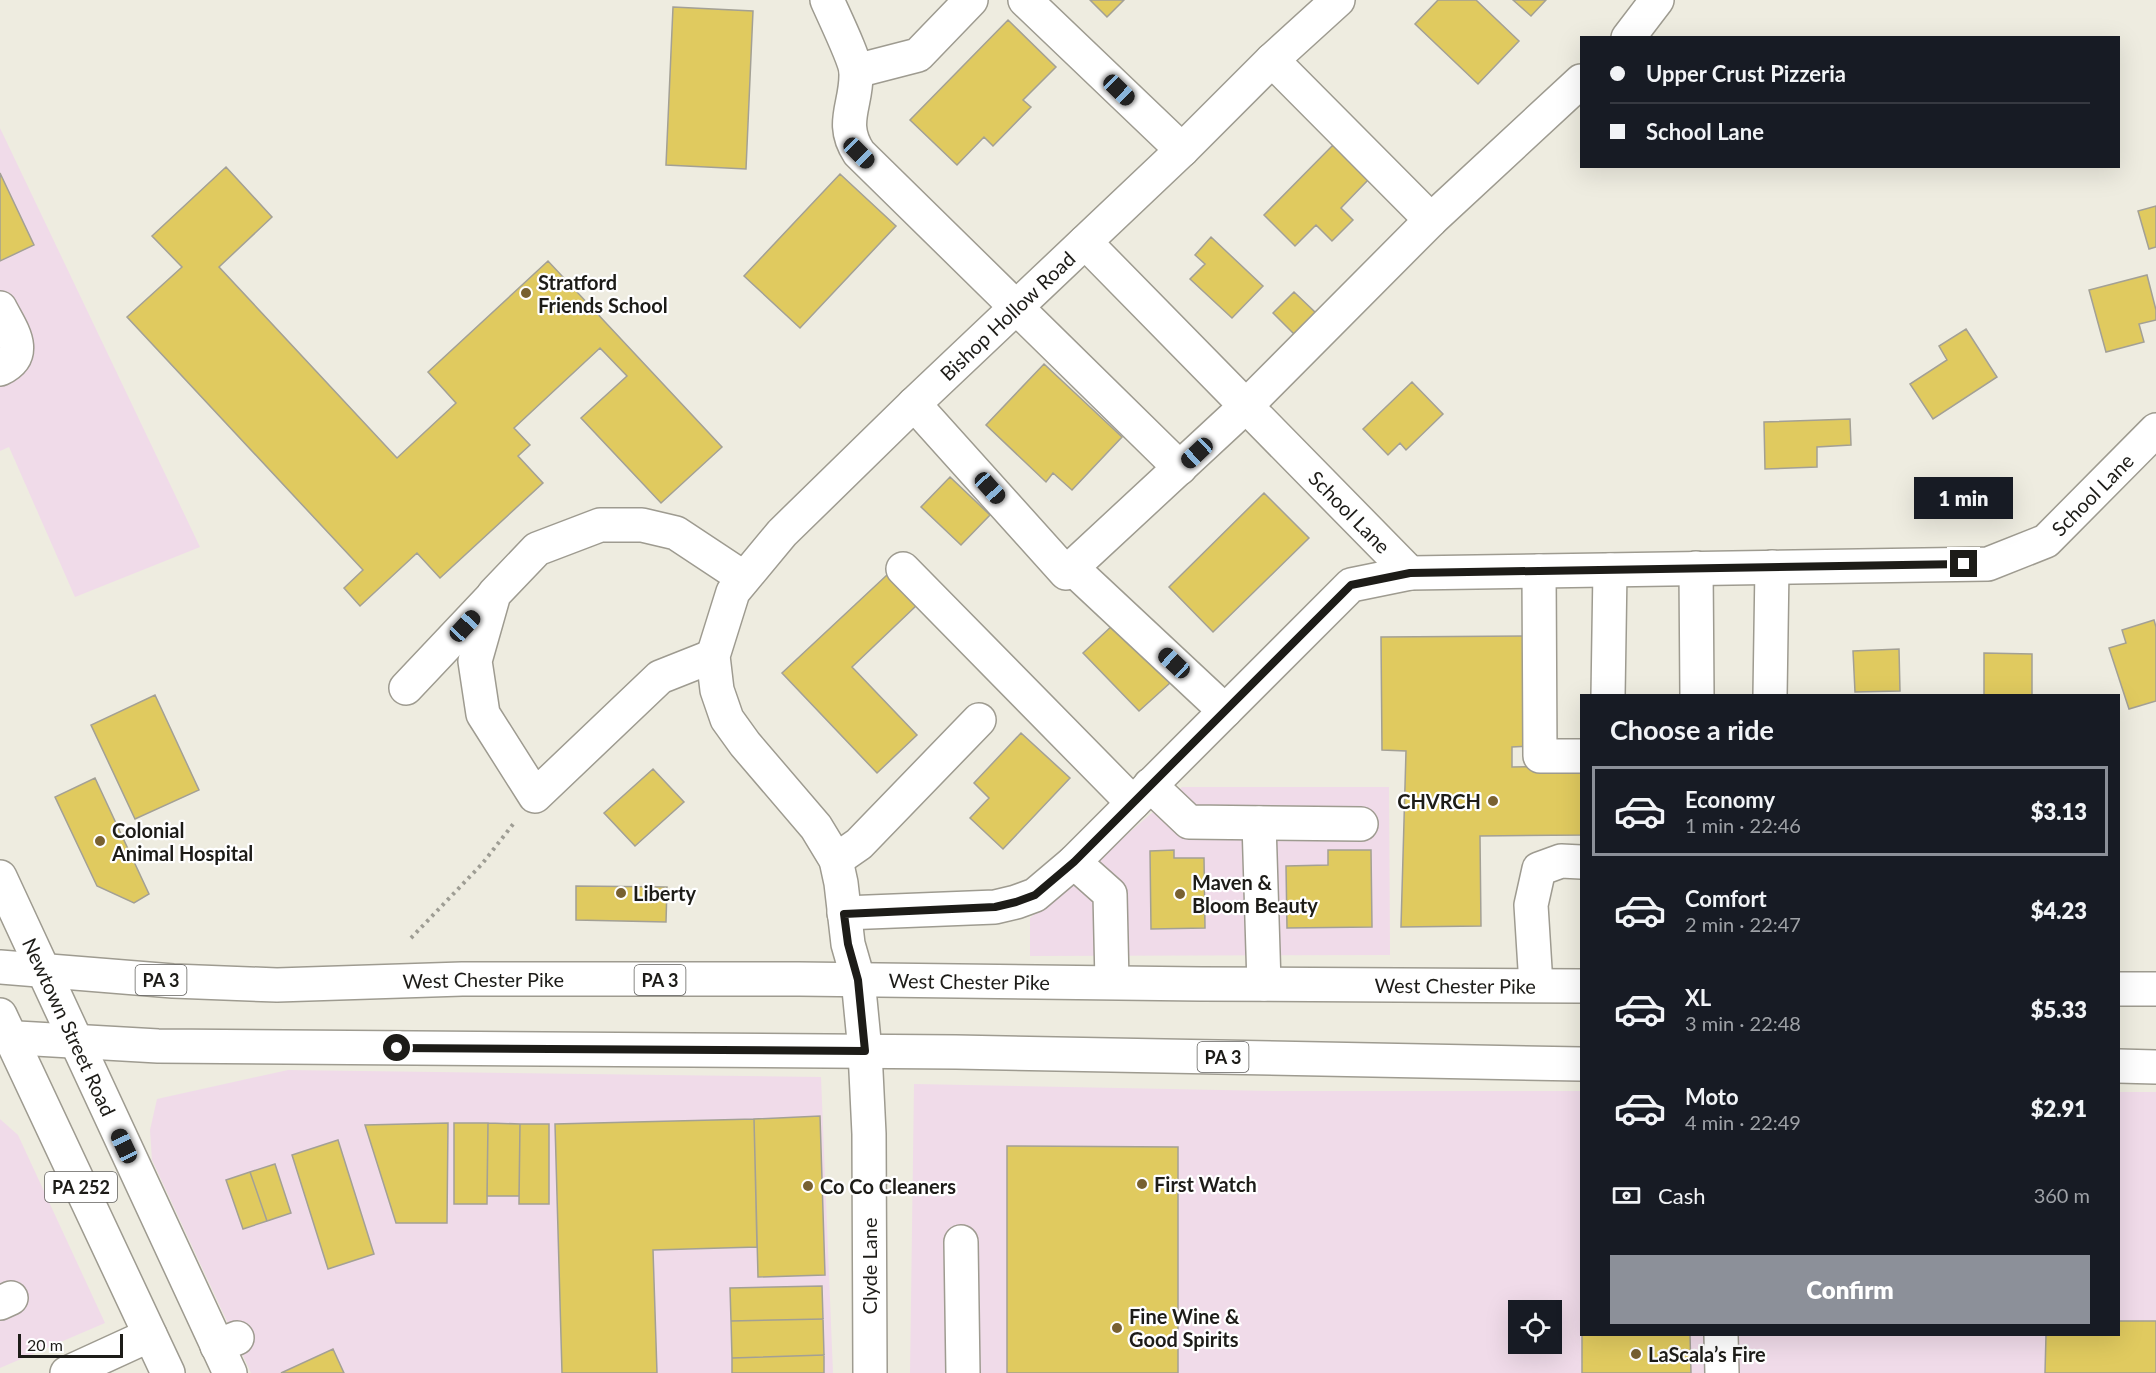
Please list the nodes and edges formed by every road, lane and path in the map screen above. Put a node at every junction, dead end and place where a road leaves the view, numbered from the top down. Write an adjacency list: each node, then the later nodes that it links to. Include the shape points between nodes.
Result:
1 (827, 0): 8 (main road)
2 (971, 0): 8 (main road, via 918,54)
3 (1025, 0): 10 (main road)
4 (1338, 0): 7 (main road, Bishop Hollow Road)
5 (1657, 0): 6 (main road)
6 (1630, 36)
7 (1272, 60): 10 (main road, Bishop Hollow Road); 11 (main road)
8 (856, 71): 14 (main road, via 849,125 851,141 859,153)
9 (1580, 82): 11 (main road)
10 (1182, 150): 12 (main road, Bishop Hollow Road)
11 (1431, 220): 17 (main road)
12 (1085, 242): 14 (main road, Bishop Hollow Road); 17 (main road, School Lane)
13 (0, 308): 15 (main road, via 16,340 12,363)
14 (1016, 308): 16 (main road, Bishop Hollow Road); 19 (main road)
15 (0, 369)
16 (914, 404): 21 (main road, via 1066,573); 27 (main road, Bishop Hollow Road, via 782,533)
17 (1246, 406): 19 (main road); 26 (main road, School Lane)
18 (2156, 430): 20 (main road, School Lane, via 2046,541 1988,564)
19 (1180, 468): 21 (main road)
20 (1772, 567): 22 (main road, School Lane); 33 (main road)
21 (1072, 568): 34 (main road)
22 (1696, 568): 24 (main road, School Lane); 32 (main road)
23 (903, 569): 37 (main road)
24 (1610, 570): 25 (main road, School Lane); 31 (main road)
25 (1539, 571): 26 (main road, School Lane); 36 (main road, via 1540,756)
26 (1410, 573): 34 (main road, via 1351,585)
27 (744, 578): 28 (main road, via 676,533 642,525 600,525 537,549); 29 (main road, Bishop Hollow Road, via 733,592)
28 (494, 594): 30 (main road); 38 (main road, via 475,661 483,714)
29 (713, 656): 38 (main road, via 660,677); 41 (main road, Bishop Hollow Road, via 717,690 727,719 816,826)
30 (406, 688)
31 (1608, 694)
32 (1697, 694)
33 (1770, 694)
34 (1225, 711): 37 (main road)
35 (979, 720): 41 (main road, via 859,844)
36 (1580, 756)
37 (1142, 794): 39 (main road, via 1189,822); 42 (main road)
38 (535, 796): 46 (path, via 482,864)
39 (1259, 823): 40 (main road); 51 (main road)
40 (1361, 825)
41 (836, 860): 45 (main road, Bishop Hollow Road)
42 (1074, 862): 45 (main road, via 1035,895 995,907); 50 (main road, via 1110,894)
43 (1580, 862): 52 (main road, via 1561,861 1539,869 1531,905)
44 (0, 877): 48 (main road, Newtown Street Road / PA 252)
45 (844, 914): 49 (main road, Bishop Hollow Road)
46 (411, 938)
47 (0, 967): 48 (main road, West Chester Pike / PA 3)
48 (44, 971): 49 (main road, West Chester Pike / PA 3, via 277,986 462,979); 57 (main road, Newtown Street Road / PA 252)
49 (858, 980): 50 (main road, West Chester Pike / PA 3); 58 (main road, Bishop Hollow Road)
50 (1112, 982): 51 (main road, West Chester Pike / PA 3)
51 (1264, 984): 52 (main road, West Chester Pike / PA 3)
52 (1536, 985): 53 (main road, West Chester Pike / PA 3)
53 (1580, 986)
54 (2120, 989): 55 (main road)
55 (2156, 989)
56 (4, 1030): 57 (main road, PA 3); 63 (main road, PA 252)
57 (76, 1042): 58 (main road, PA 3, via 222,1047); 65 (main road, Newtown Street Road / PA 252)
58 (865, 1051): 59 (main road, PA 3); 68 (main road, Clyde Lane)
59 (1580, 1064)
60 (2120, 1066): 61 (main road)
61 (2156, 1066)
62 (961, 1242): 69 (main road)
63 (150, 1335): 66 (main road); 67 (main road, PA 252)
64 (1721, 1336): 70 (main road)
65 (228, 1352)
66 (68, 1373)
67 (168, 1373)
68 (870, 1373)
69 (963, 1373)
70 (1722, 1373)

